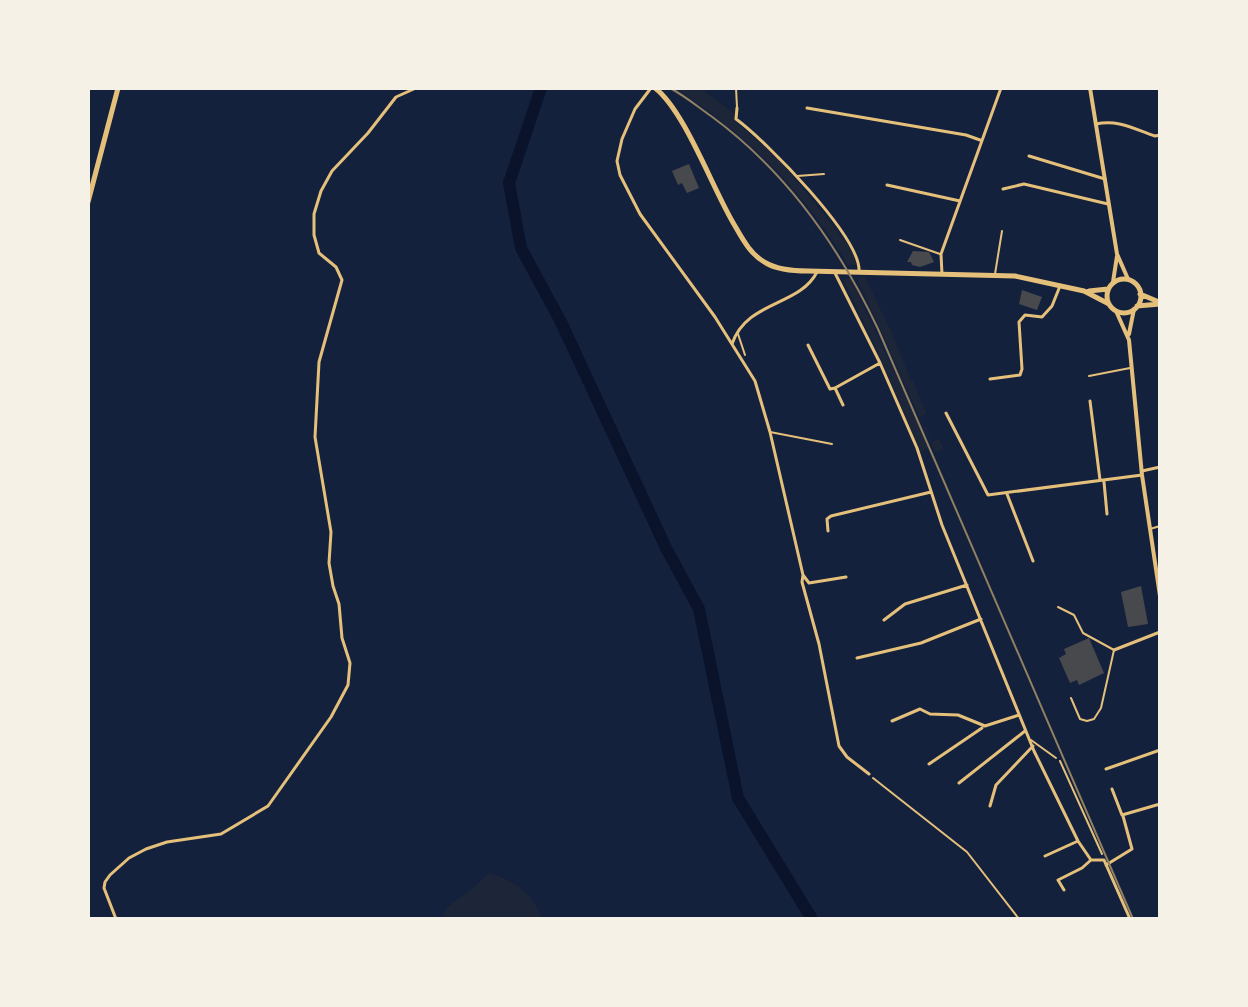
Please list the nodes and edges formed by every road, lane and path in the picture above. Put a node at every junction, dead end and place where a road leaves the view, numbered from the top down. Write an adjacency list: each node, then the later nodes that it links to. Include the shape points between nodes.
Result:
1 (118, 88): 19 (main road)
2 (416, 88): 97 (street, via 396,97 332,171 314,214 319,253 342,275 319,362 315,437 331,532 331,574 350,663 348,685 268,806 221,834 146,849 110,875 104,888)
3 (653, 88): 25 (main road, via 675,111 751,251 777,268); 42 (street, via 635,109 622,139 620,175 640,214)
4 (736, 88): 7 (lane)
5 (1000, 88): 11 (street)
6 (1090, 88): 9 (main road)
7 (737, 108): 14 (street, via 736,119)
8 (807, 108): 11 (street)
9 (1096, 124): 10 (street, via 1116,122); 15 (main road)
10 (1160, 135)
11 (981, 141): 18 (street)
12 (1029, 156): 15 (street)
13 (824, 174): 14 (lane)
14 (796, 176): 27 (street, via 846,238 858,257)
15 (1105, 179): 20 (main road)
16 (887, 185): 18 (street)
17 (1003, 189): 20 (street, via 1024,184)
18 (960, 201): 23 (street)
19 (88, 202)
20 (1109, 204): 24 (main road)
21 (1002, 231): 29 (lane)
22 (900, 240): 23 (lane)
23 (941, 254): 28 (street)
24 (1117, 254): 30 (main road); 31 (main road)
25 (817, 272): 26 (main road); 40 (street, via 808,284 752,315)
26 (834, 272): 27 (main road); 45 (street)
27 (859, 272): 28 (main road)
28 (942, 275): 29 (main road)
29 (995, 275): 32 (main road)
30 (1128, 279): 31 (main road); 35 (main road)
31 (1113, 282): 33 (main road)
32 (1060, 285): 34 (main road); 48 (street, via 1042,317 1025,315 1019,322 1020,375)
33 (1108, 289): 34 (main road); 37 (main road)
34 (1084, 291): 37 (main road)
35 (1140, 294): 36 (main road); 38 (main road)
36 (1160, 303): 38 (main road)
37 (1109, 304): 39 (main road)
38 (1135, 308): 39 (main road); 41 (main road)
39 (1116, 311): 41 (main road)
40 (738, 331): 42 (street); 44 (lane)
41 (1129, 340): 46 (main road)
42 (732, 344): 53 (street, via 755,381)
43 (808, 345): 49 (street, via 830,389)
44 (745, 355)
45 (880, 363): 49 (street); 58 (street)
46 (1132, 368): 47 (lane); 56 (main road)
47 (1089, 376)
48 (990, 379)
49 (835, 388): 51 (street)
50 (1090, 401): 57 (street)
51 (843, 405)
52 (946, 413): 59 (street, via 984,491)
53 (770, 432): 54 (lane); 65 (street)
54 (832, 444)
55 (1160, 467): 56 (street)
56 (1142, 473): 57 (street); 62 (main road)
57 (1102, 480): 59 (street); 60 (street)
58 (931, 492): 63 (street, via 831,516); 67 (street)
59 (1007, 494): 64 (street)
60 (1107, 514)
61 (1160, 526): 62 (lane)
62 (1150, 529): 68 (main road)
63 (828, 531)
64 (1033, 561)
65 (803, 575): 66 (street, via 809,583); 86 (street, via 839,746)
66 (846, 577)
67 (967, 585): 70 (street); 71 (street, via 905,604)
68 (1160, 596)
69 (1058, 607): 73 (lane, via 1074,615 1083,633)
70 (981, 619): 74 (street, via 921,643); 76 (street)
71 (884, 620)
72 (1160, 632): 73 (street)
73 (1114, 650): 75 (lane, via 1094,719 1080,719)
74 (857, 658)
75 (1071, 698)
76 (1020, 715): 78 (street); 79 (street)
77 (892, 721): 78 (street, via 920,709)
78 (985, 726): 84 (street)
79 (1026, 730): 80 (street); 87 (street)
80 (1031, 740): 81 (street); 83 (lane)
81 (1033, 746): 90 (street, via 996,785); 92 (street)
82 (1160, 750): 85 (street)
83 (1056, 758): 95 (path)
84 (929, 764)
85 (1106, 769)
86 (869, 774): 98 (path, via 967,852)
87 (959, 783)
88 (1112, 789): 91 (street)
89 (1160, 804): 91 (street)
90 (990, 806)
91 (1122, 815): 95 (street, via 1132,849)
92 (1078, 841): 93 (street); 94 (street)
93 (1045, 856)
94 (1091, 860): 95 (street); 96 (street, via 1058,880)
95 (1105, 862): 99 (street)
96 (1064, 890)
97 (116, 919)
98 (1019, 919)
99 (1130, 919)

